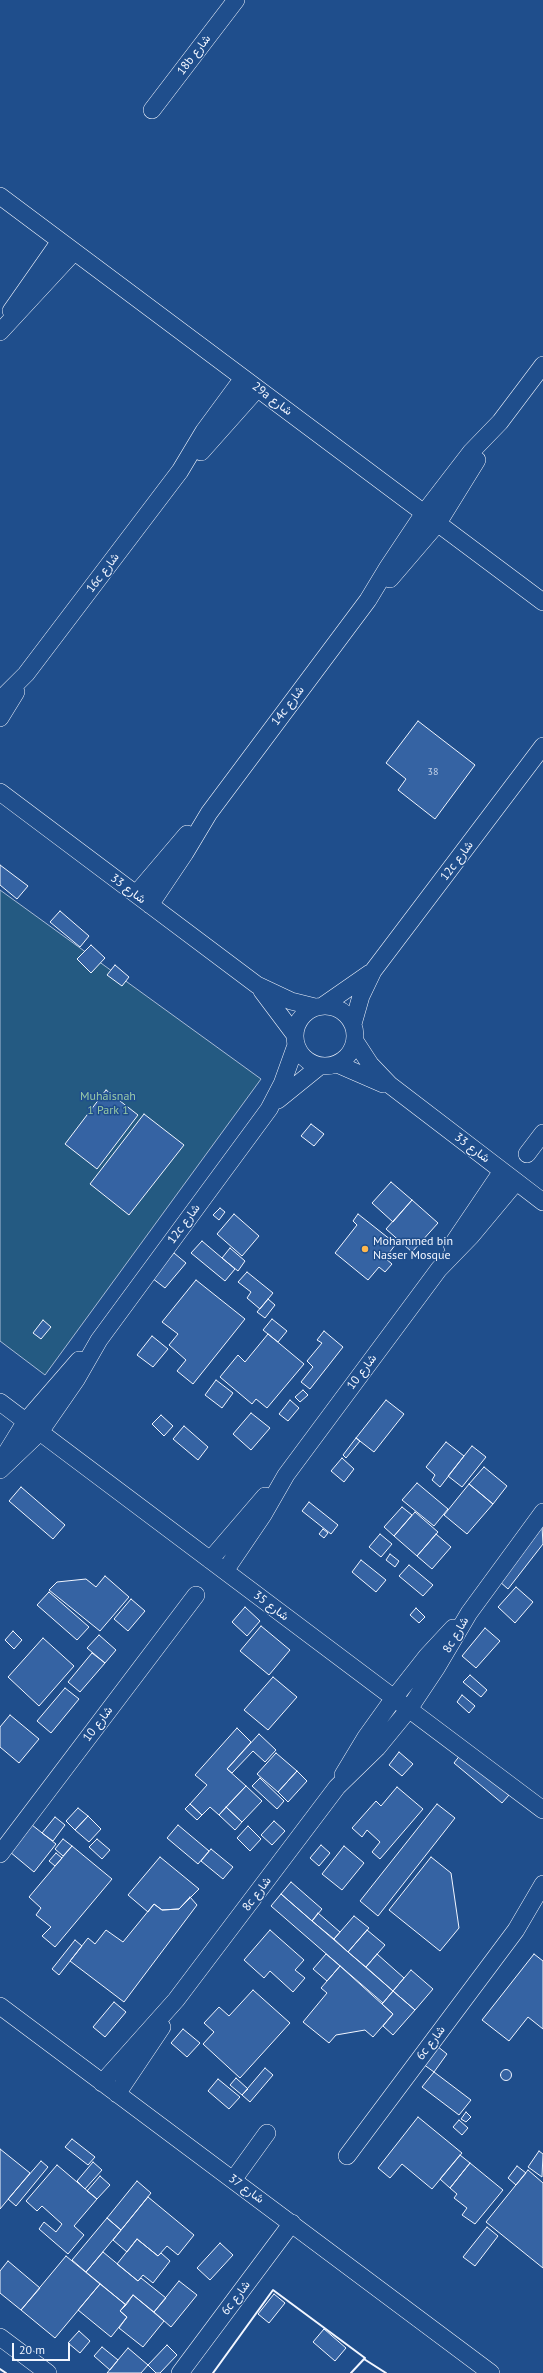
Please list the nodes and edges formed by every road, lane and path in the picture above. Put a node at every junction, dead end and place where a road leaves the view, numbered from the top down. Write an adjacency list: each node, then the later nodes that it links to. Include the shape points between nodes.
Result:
1 (236, 0): 2 (street, 18b شارع)
2 (152, 110)
3 (0, 196): 4 (street, 29a شارع)
4 (60, 241): 5 (street, 29a شارع); 6 (street, via 21,295)
5 (74, 252): 6 (street); 8 (street, 29a شارع)
6 (0, 331)
7 (543, 366): 10 (street, 14c شارع)
8 (243, 378): 9 (street, 29a شارع); 11 (street, 16c شارع, via 204,431)
9 (258, 389): 11 (street, 16c شارع); 12 (street, 29a شارع)
10 (500, 422): 12 (street, 14c شارع, via 470,452); 13 (street, 14c شارع)
11 (180, 471): 16 (street, 16c شارع)
12 (424, 513): 13 (street, 29a شارع); 14 (street, 14c شارع)
13 (438, 523): 14 (street, 14c شارع); 15 (street, 29a شارع)
14 (368, 600): 21 (street, 14c شارع)
15 (543, 602)
16 (26, 674): 17 (street, 16c شارع); 18 (street, 16c شارع)
17 (0, 700)
18 (0, 718)
19 (542, 749): 24 (street, 12c شارع)
20 (0, 792): 22 (street, شارع 33)
21 (208, 812): 22 (street, 14c شارع); 23 (street, 14c شارع, via 185,853)
22 (136, 894): 23 (street, شارع 33)
23 (150, 905): 25 (street, شارع 33)
24 (373, 971): 26 (street, 12c شارع); 27 (street, 12c شارع, via 361,996)
25 (257, 985): 26 (street, شارع 33, via 291,1001); 28 (street, شارع 33, via 281,1014)
26 (320, 1006): 27 (street, via 341,1010); 28 (street, via 300,1018)
27 (354, 1033): 29 (street, via 346,1058); 31 (street, شارع 33, via 370,1064)
28 (295, 1040): 30 (street, via 301,1055); 32 (street, 12c شارع, via 282,1084)
29 (337, 1064): 30 (street); 31 (street, شارع 33, via 376,1080)
30 (320, 1066): 32 (street, 12c شارع, via 288,1090)
31 (400, 1094): 35 (street, شارع 33)
32 (269, 1109): 39 (street, 12c شارع)
33 (543, 1133): 34 (street)
34 (527, 1154)
35 (502, 1171): 36 (street, شارع 33); 38 (street, شارع 10, via 462,1229)
36 (516, 1182): 37 (street, شارع 33); 38 (street, شارع 10, via 471,1236)
37 (543, 1202)
38 (439, 1269): 45 (street, شارع 10)
39 (99, 1340): 41 (street, 12c شارع); 42 (street, 12c شارع, via 76,1380)
40 (0, 1402): 41 (street, شارع 35)
41 (26, 1422): 42 (street, شارع 35); 43 (street, 12c شارع)
42 (40, 1432): 44 (street, 12c شارع); 47 (street, شارع 35)
43 (0, 1463)
44 (0, 1470)
45 (286, 1475): 47 (street, شارع 10); 48 (street, شارع 10, via 263,1515)
46 (543, 1512): 50 (street, 8c شارع)
47 (210, 1560): 48 (street, شارع 35)
48 (225, 1571): 51 (street, شارع 35)
49 (196, 1595): 55 (street, شارع 10)
50 (469, 1613): 51 (street, 8c شارع, via 427,1656); 52 (street, 8c شارع)
51 (394, 1698): 52 (street, شارع 35); 53 (street, 8c شارع, via 355,1753)
52 (409, 1709): 53 (street, 8c شارع, via 377,1748); 54 (street, شارع 35)
53 (337, 1787): 59 (street, 8c شارع)
54 (543, 1810)
55 (0, 1854)
56 (543, 1884): 58 (street, 6c شارع)
57 (543, 1902): 58 (street, 6c شارع)
58 (516, 1930): 64 (street, 6c شارع)
59 (176, 2000): 61 (street, 8c شارع); 62 (street, 8c شارع, via 153,2041)
60 (0, 2006): 61 (street, شارع 37)
61 (102, 2083): 62 (street, شارع 37)
62 (117, 2094): 65 (street, شارع 37)
63 (267, 2133): 65 (street)
64 (347, 2156)
65 (233, 2180): 66 (street, شارع 37)
66 (292, 2223): 69 (street, 6c شارع); 70 (street, شارع 37)
67 (0, 2337): 68 (street)
68 (48, 2373)
69 (180, 2373)
70 (491, 2373)

